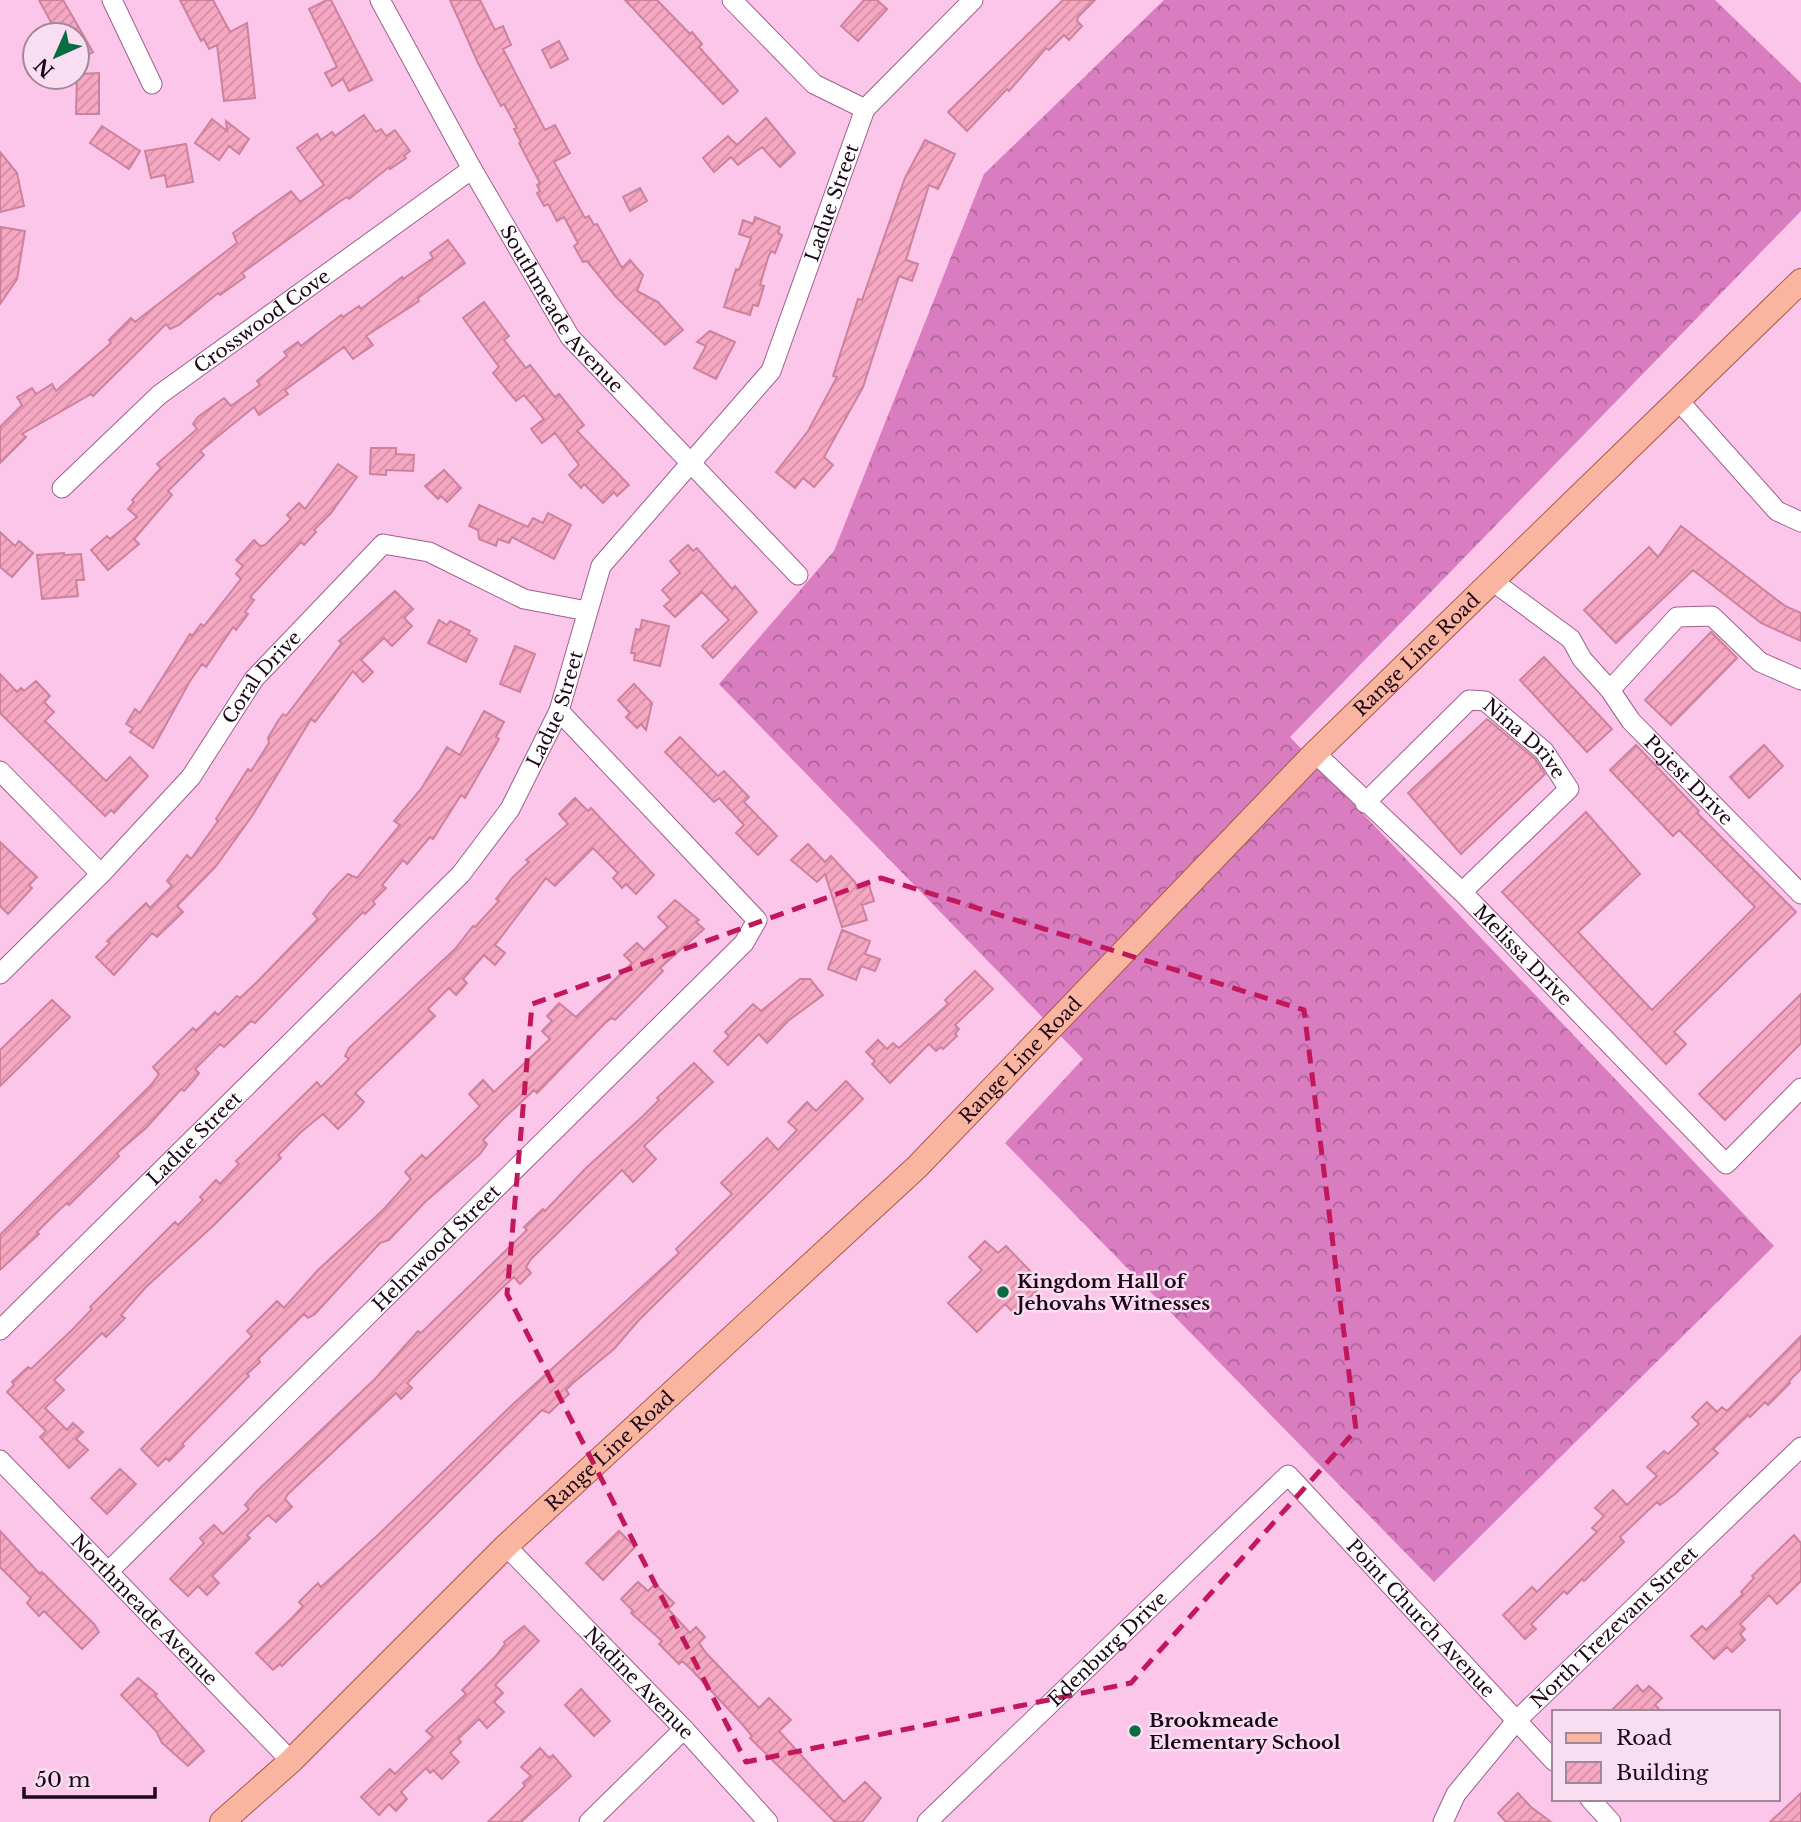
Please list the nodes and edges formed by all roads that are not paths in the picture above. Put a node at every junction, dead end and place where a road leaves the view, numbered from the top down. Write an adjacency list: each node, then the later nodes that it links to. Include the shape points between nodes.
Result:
1 (112, 0): 5 (street)
2 (380, 0): 7 (street, Southmeade Avenue)
3 (732, 0): 6 (street, via 814,84)
4 (973, 0): 6 (street, Ladue Street)
5 (152, 84)
6 (865, 109): 10 (street, Ladue Street, via 771,371)
7 (472, 169): 10 (street, Southmeade Avenue, via 570,337); 11 (street, Crosswood Cove, via 159,395)
8 (1801, 281): 9 (main road, Range Line Road)
9 (1679, 401): 12 (street, via 1777,511); 14 (main road, Range Line Road)
10 (692, 461): 13 (street, Southmeade Avenue); 15 (street, Ladue Street, via 601,566)
11 (62, 488)
12 (1801, 522)
13 (799, 575)
14 (1491, 580): 17 (street, Pojest Drive, via 1550,626 1560,628); 19 (main road, Range Line Road)
15 (587, 611): 18 (street, Ladue Street); 22 (street, Coral Drive, via 524,599 429,552 383,544 254,679 191,777)
16 (1801, 680): 17 (street, via 1760,662 1712,616 1677,617)
17 (1610, 690): 24 (street, Pojest Drive, via 1632,721)
18 (559, 711): 27 (street, Ladue Street, via 510,809 461,874); 32 (street, Helmwood Street, via 757,920 744,943)
19 (1315, 753): 21 (street, Melissa Drive); 31 (main road, Range Line Road, via 918,1167)
20 (0, 771): 22 (street)
21 (1365, 803): 23 (street, Melissa Drive); 23 (street, Nina Drive, via 1469,700 1485,701 1544,751 1569,789)
22 (101, 874): 25 (street, Coral Drive)
23 (1462, 892): 26 (street, Melissa Drive, via 1726,1164)
24 (1801, 894)
25 (0, 974)
26 (1801, 1088)
27 (0, 1330)
28 (1801, 1447): 33 (street, North Trezevant Street)
29 (0, 1460): 32 (street, Northmeade Avenue)
30 (1288, 1475): 33 (street, Point Church Avenue); 41 (street, Edenburg Drive)
31 (506, 1546): 34 (street, Nadine Avenue); 36 (main road, Range Line Road)
32 (109, 1571): 36 (street, Northmeade Avenue)
33 (1517, 1720): 35 (street, Point Church Avenue); 42 (street, North Trezevant Street, via 1456,1794)
34 (684, 1729): 39 (street); 40 (street, Nadine Avenue)
35 (1552, 1759)
36 (291, 1761): 38 (main road, Range Line Road)
37 (1592, 1801): 43 (street)
38 (222, 1822)
39 (589, 1822)
40 (768, 1822)
41 (927, 1822)
42 (1443, 1822)
43 (1611, 1822)

